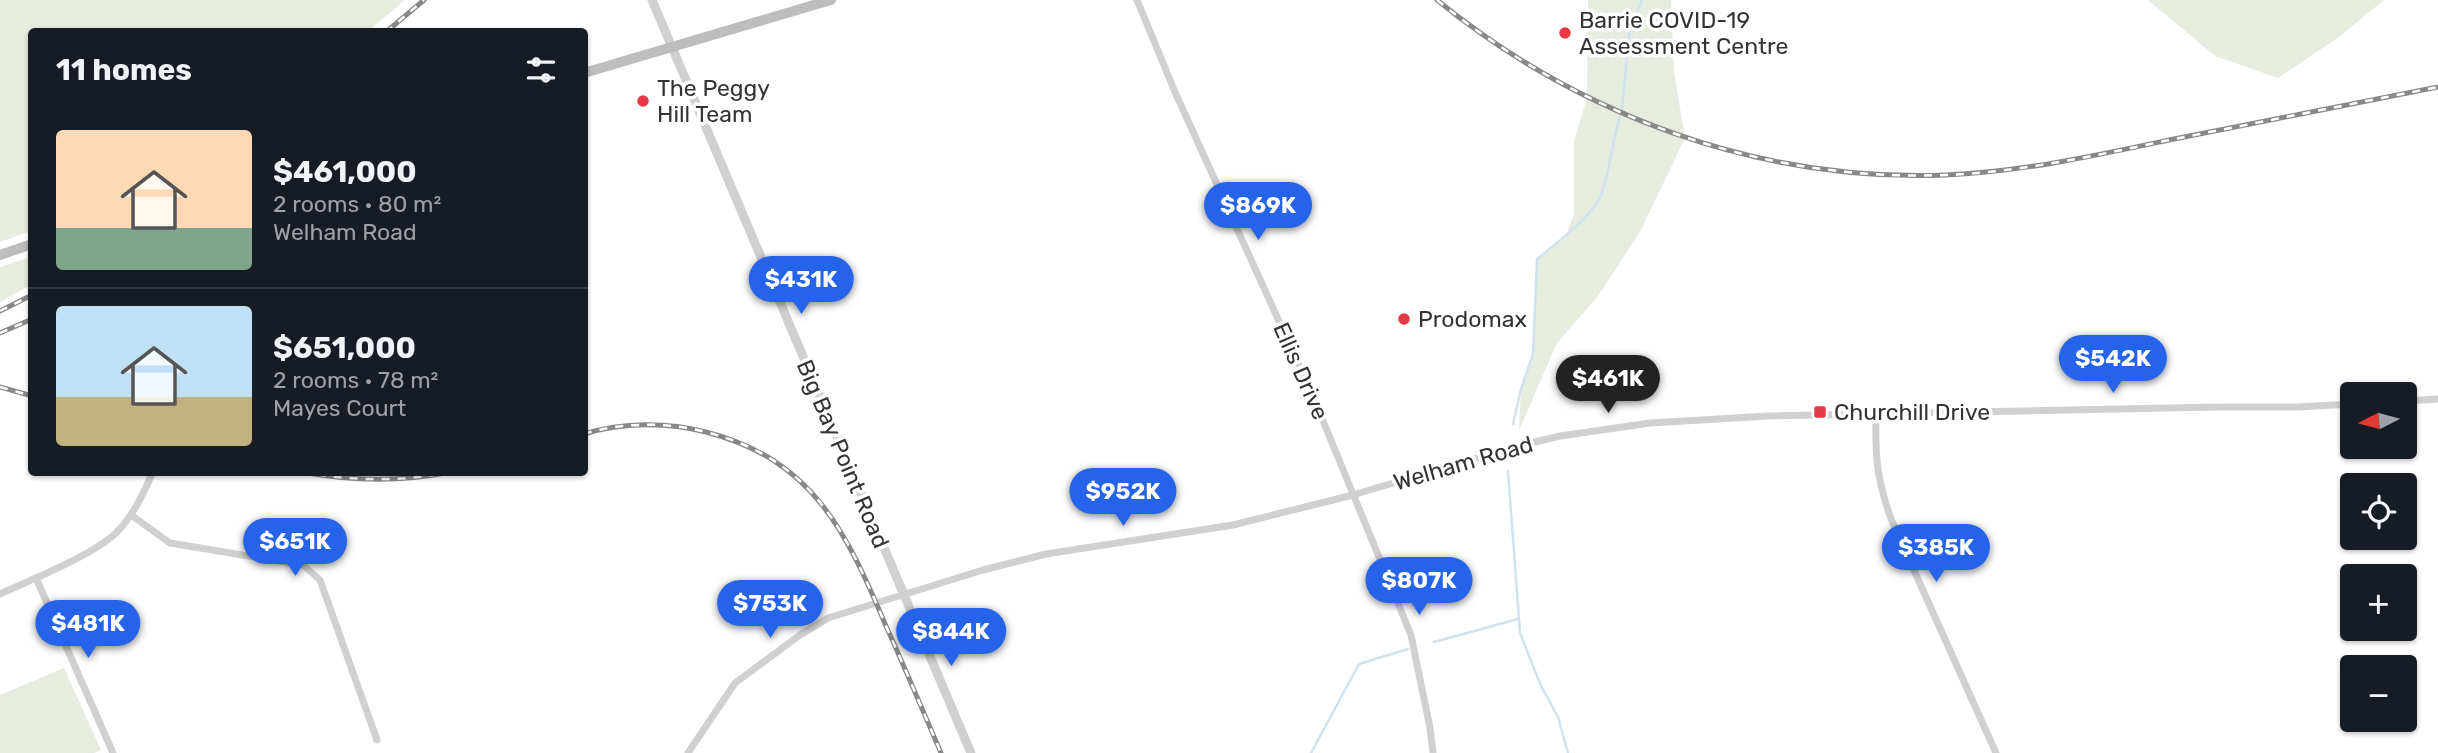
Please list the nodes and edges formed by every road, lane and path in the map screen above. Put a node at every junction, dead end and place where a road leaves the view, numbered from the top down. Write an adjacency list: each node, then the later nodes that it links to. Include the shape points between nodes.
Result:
1 (652, 0): 4 (street, Big Bay Point Road)
2 (831, 0): 4 (main road)
3 (1137, 0): 13 (street, Ellis Drive)
4 (673, 47): 5 (main road); 17 (street, Big Bay Point Road)
5 (588, 72)
6 (28, 245): 7 (main road)
7 (0, 255)
8 (2438, 399): 9 (street)
9 (2417, 400)
10 (2340, 405): 11 (street, Welham Road)
11 (1875, 415): 13 (street, Welham Road, via 1650,423 1560,436); 23 (street, via 1879,484 1891,519)
12 (151, 476): 14 (street)
13 (1353, 495): 17 (street, Welham Road, via 1233,525 1046,554); 22 (street, Ellis Drive, via 1411,635)
14 (131, 515): 15 (street, via 115,534); 18 (street, via 170,543 303,565 320,580)
15 (36, 578): 16 (street); 19 (street)
16 (0, 594)
17 (903, 595): 20 (street, Welham Road, via 828,618 734,683); 21 (street, Big Bay Point Road)
18 (377, 740)
19 (113, 753)
20 (688, 753)
21 (971, 753)
22 (1433, 753)
23 (1996, 753)

